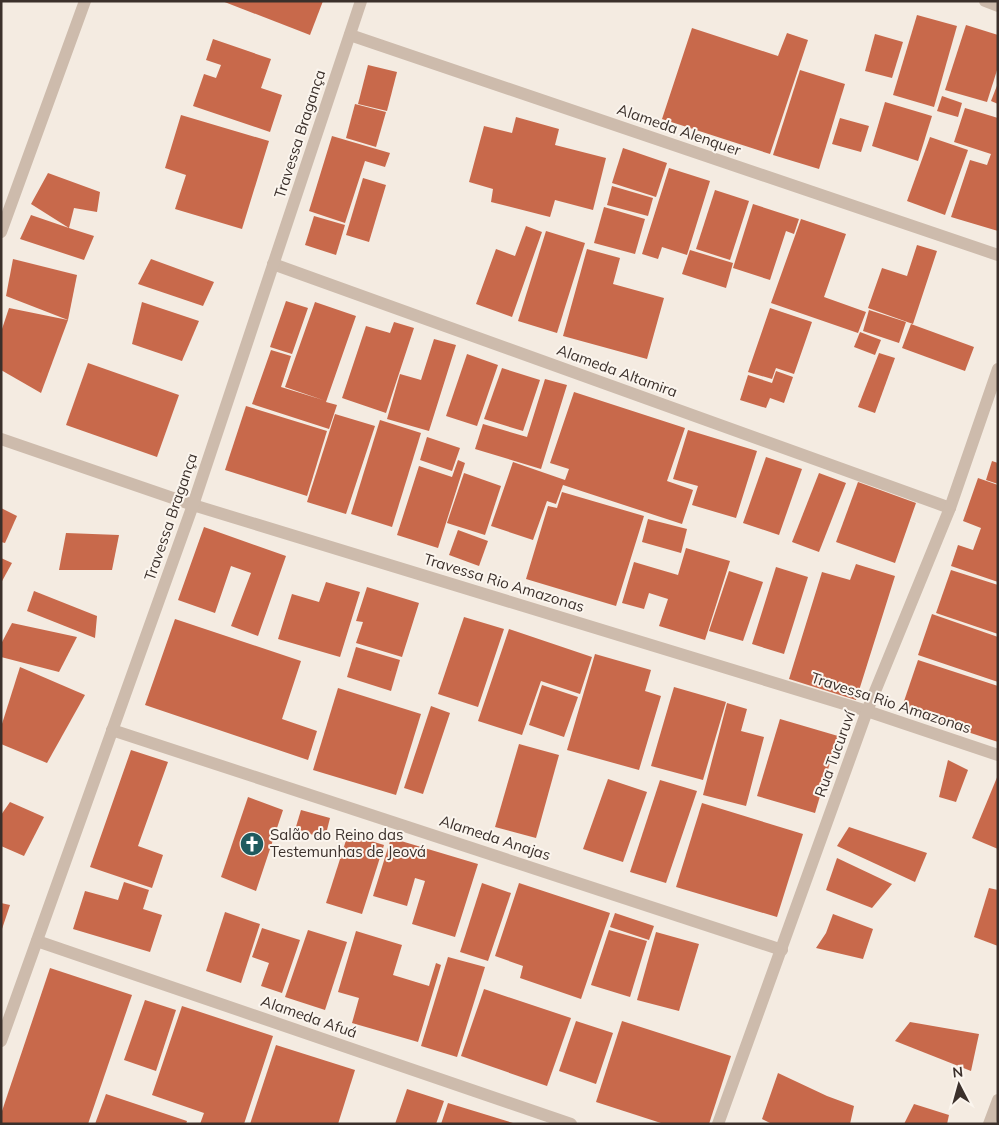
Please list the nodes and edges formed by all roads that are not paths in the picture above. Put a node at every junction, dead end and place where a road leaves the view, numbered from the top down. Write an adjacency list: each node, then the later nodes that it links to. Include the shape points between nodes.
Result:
1 (85, 1): 6 (street)
2 (361, 1): 5 (street, Travessa Bragança)
3 (985, 1): 4 (street)
4 (998, 6)
5 (350, 35): 7 (street, Alameda Alenquer); 8 (street, Travessa Bragança)
6 (1, 232)
7 (998, 255)
8 (273, 264): 11 (street, Travessa Bragança); 12 (street, Alameda Altamira)
9 (998, 369): 12 (street, Rua Tucuruví)
10 (1, 439): 11 (street, Travessa Rio Amazonas)
11 (193, 505): 13 (street, Travessa Rio Amazonas); 14 (street, Travessa Bragança)
12 (950, 508): 13 (street, Rua Tucuruví)
13 (867, 711): 15 (street, Travessa Rio Amazonas); 17 (street, Rua Tucuruví)
14 (112, 730): 16 (street, Travessa Bragança); 17 (street, Alameda Anajas)
15 (998, 756)
16 (37, 941): 18 (street, Travessa Bragança); 20 (street, Alameda Afuá)
17 (782, 950): 21 (street, Rua Tucuruví)
18 (1, 1041)
19 (998, 1100): 22 (street)
20 (570, 1124)
21 (718, 1124)
22 (990, 1124)

